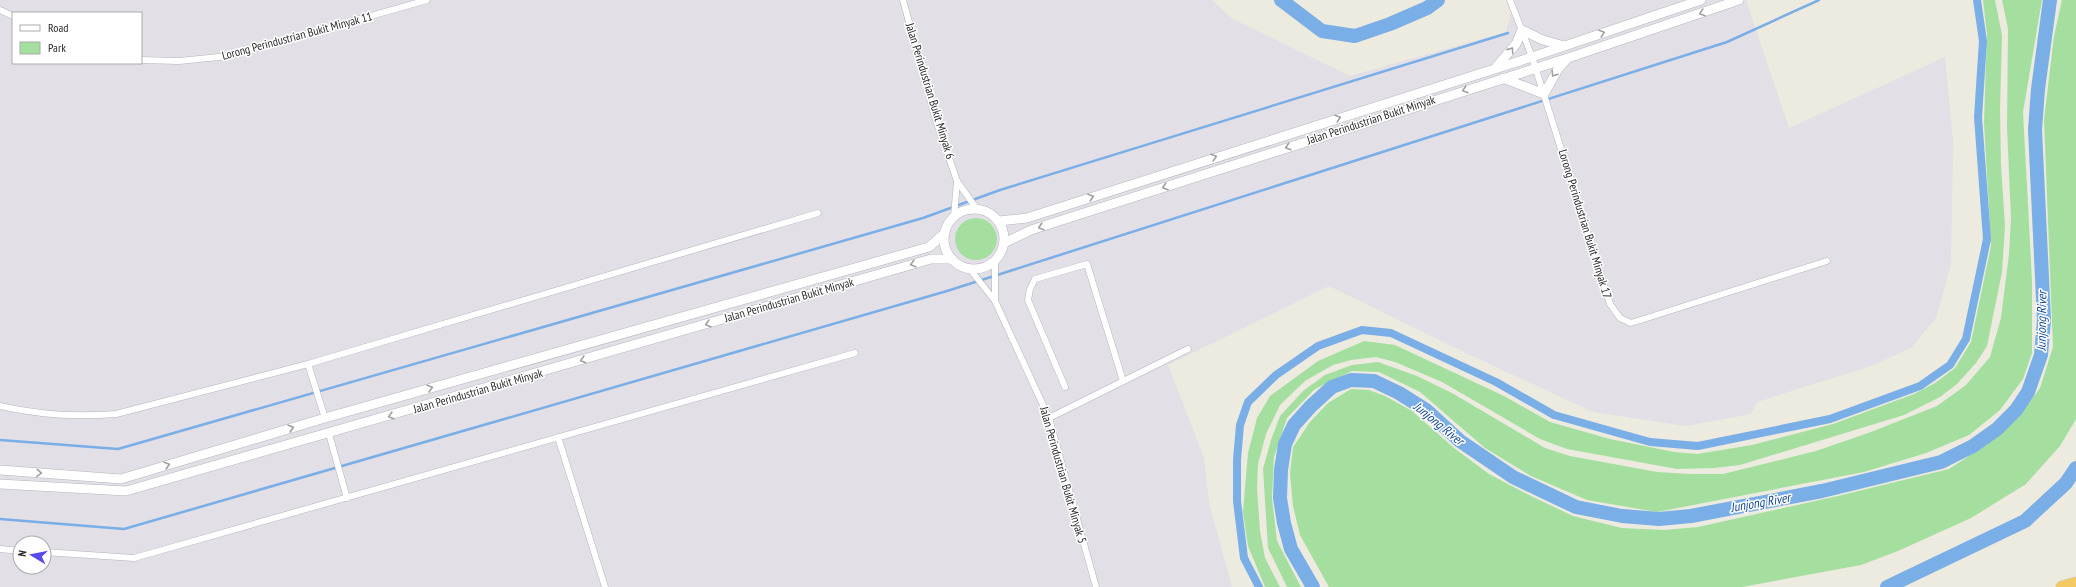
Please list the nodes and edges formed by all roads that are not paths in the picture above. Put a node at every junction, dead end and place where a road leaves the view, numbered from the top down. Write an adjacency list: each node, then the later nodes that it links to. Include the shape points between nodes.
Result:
1 (427, 0): 12 (street, Lorong Perindustrian Bukit Minyak 11, via 229,56 179,61)
2 (903, 0): 17 (street, Jalan Perindustrian Bukit Minyak 6, via 935,117)
3 (1510, 0): 8 (street, Lorong Perindustrian Bukit Minyak 17)
4 (1701, 0): 9 (main road, Jalan Perindustrian Bukit Minyak, one-way to 4)
5 (1739, 0): 11 (main road, Jalan Perindustrian Bukit Minyak, one-way to 11)
6 (0, 10): 7 (street)
7 (12, 16)
8 (1522, 30): 9 (main road, via 1543,40); 10 (street, Lorong Perindustrian Bukit Minyak 17); 13 (main road, one-way to 8, via 1516,44)
9 (1565, 46): 10 (main road, Jalan Perindustrian Bukit Minyak)
10 (1532, 57): 13 (main road, Jalan Perindustrian Bukit Minyak); 14 (street, Lorong Perindustrian Bukit Minyak 17)
11 (1568, 58): 14 (main road, Jalan Perindustrian Bukit Minyak); 16 (main road, one-way to 16, via 1558,69)
12 (142, 60)
13 (1496, 67): 21 (main road, Jalan Perindustrian Bukit Minyak, one-way to 13, via 1027,218)
14 (1535, 67): 15 (main road, Jalan Perindustrian Bukit Minyak); 16 (street, Lorong Perindustrian Bukit Minyak 17)
15 (1502, 78): 16 (main road); 23 (main road, Jalan Perindustrian Bukit Minyak, one-way to 23, via 1031,230)
16 (1545, 98): 25 (street, Lorong Perindustrian Bukit Minyak 17, via 1610,304 1620,318 1631,323)
17 (957, 181): 18 (street); 19 (street)
18 (975, 205): 19 (main road); 21 (main road, via 993,214)
19 (954, 212): 22 (main road)
20 (818, 213): 31 (street)
21 (999, 221): 23 (main road, via 1005,235)
22 (945, 233): 24 (main road, via 947,251); 35 (main road, Jalan Perindustrian Bukit Minyak, one-way to 22, via 929,246)
23 (1004, 243): 26 (main road)
24 (952, 259): 27 (main road); 37 (main road, Jalan Perindustrian Bukit Minyak, one-way to 37, via 932,259)
25 (1827, 261)
26 (995, 266): 27 (main road); 28 (street)
27 (971, 272): 28 (street)
28 (995, 301): 36 (street, Jalan Perindustrian Bukit Minyak 5)
29 (1188, 349): 32 (street)
30 (855, 353): 38 (street)
31 (308, 364): 34 (street, via 116,414 36,414); 35 (street)
32 (1123, 381): 33 (street, via 1087,264 1035,279 1030,288 1028,300 1032,313); 36 (street)
33 (1064, 388)
34 (0, 406)
35 (324, 414): 39 (main road, Jalan Perindustrian Bukit Minyak, one-way to 35, via 121,479)
36 (1049, 418): 47 (street, Jalan Perindustrian Bukit Minyak 5)
37 (330, 437): 40 (main road, Jalan Perindustrian Bukit Minyak, via 126,491); 41 (street)
38 (558, 437): 41 (street); 46 (street)
39 (0, 470)
40 (0, 484)
41 (347, 498): 44 (street, via 134,558)
42 (0, 549): 43 (street)
43 (12, 550)
44 (52, 553)
45 (2076, 583): 48 (highway)
46 (606, 587)
47 (1096, 587)
48 (2062, 587)

